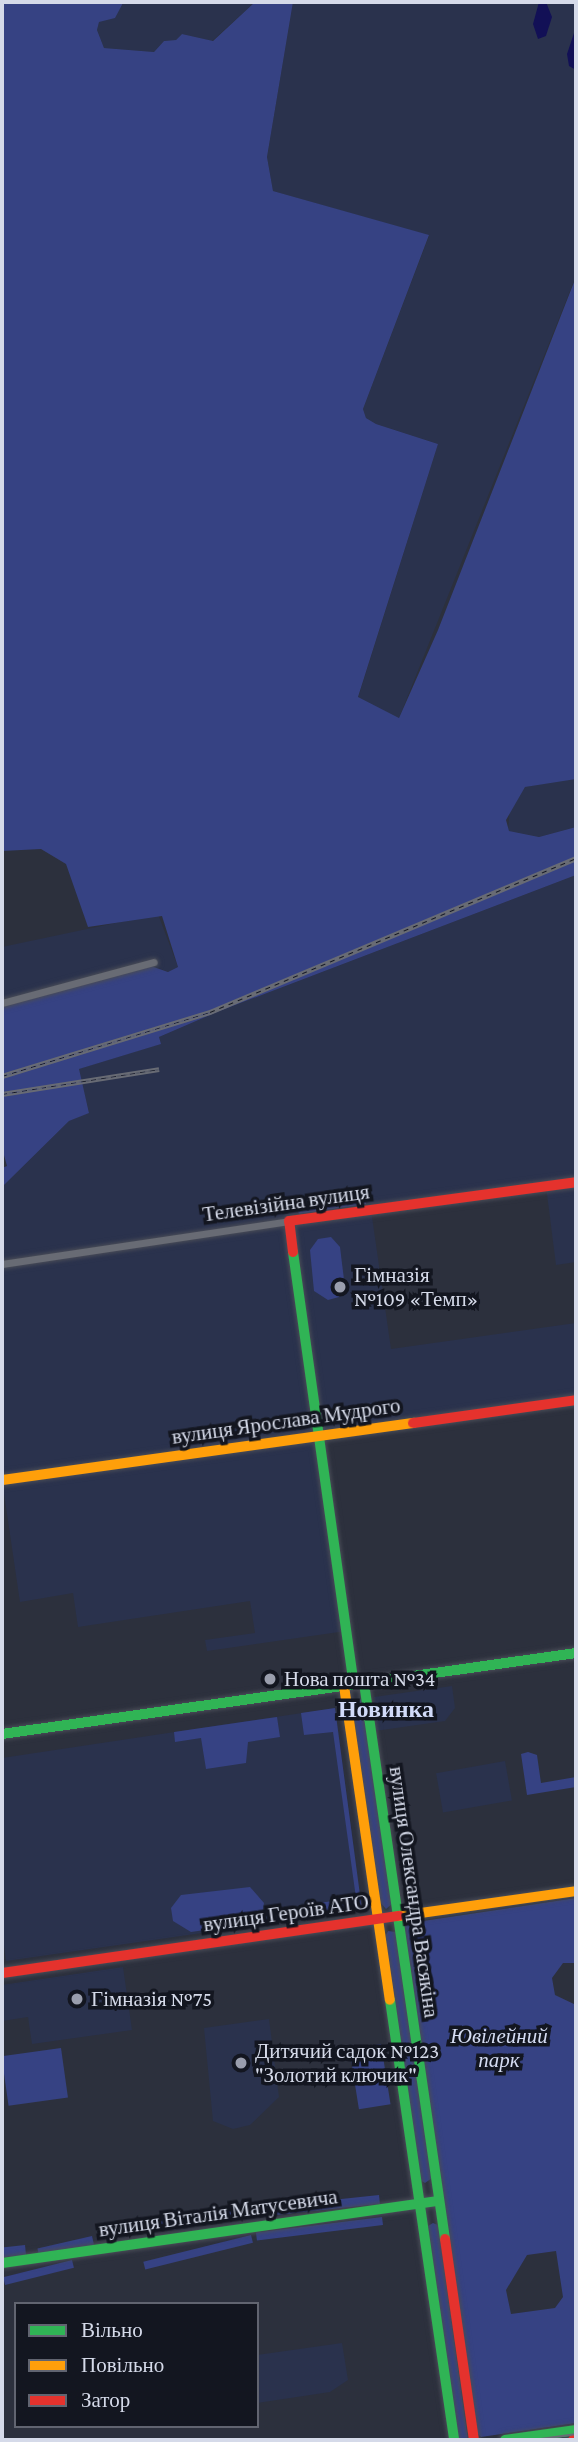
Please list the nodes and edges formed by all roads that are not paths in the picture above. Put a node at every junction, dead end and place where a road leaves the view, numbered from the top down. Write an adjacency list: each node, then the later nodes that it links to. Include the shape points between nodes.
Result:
1 (154, 962): 2 (street)
2 (2, 1003)
3 (576, 1182): 4 (street, Телевізійна вулиця)
4 (289, 1221): 5 (street, Телевізійна вулиця); 7 (street, вулиця Олександра Васякіна)
5 (2, 1264)
6 (576, 1400): 7 (street, вулиця Ярослава Мудрого)
7 (319, 1435): 8 (street, вулиця Ярослава Мудрого); 10 (street, вулиця Олександра Васякіна)
8 (2, 1480)
9 (576, 1653): 10 (street)
10 (354, 1684): 11 (street); 13 (street, вулиця Олександра Васякіна); 14 (street, вулиця Олександра Васякіна)
11 (2, 1734)
12 (576, 1891): 13 (street, вулиця Героїв АТО)
13 (398, 1916): 14 (street, вулиця Героїв АТО); 16 (street, вулиця Олександра Васякіна)
14 (379, 1919): 15 (street, вулиця Героїв АТО); 17 (street, вулиця Олександра Васякіна)
15 (2, 1973)
16 (439, 2201): 17 (street, вулиця Віталія Матусевича); 21 (street, вулиця Олександра Васякіна)
17 (419, 2204): 18 (street, вулиця Віталія Матусевича); 20 (street, вулиця Олександра Васякіна)
18 (2, 2263)
19 (576, 2430): 22 (street)
20 (454, 2440)
21 (474, 2440)
22 (505, 2440)

